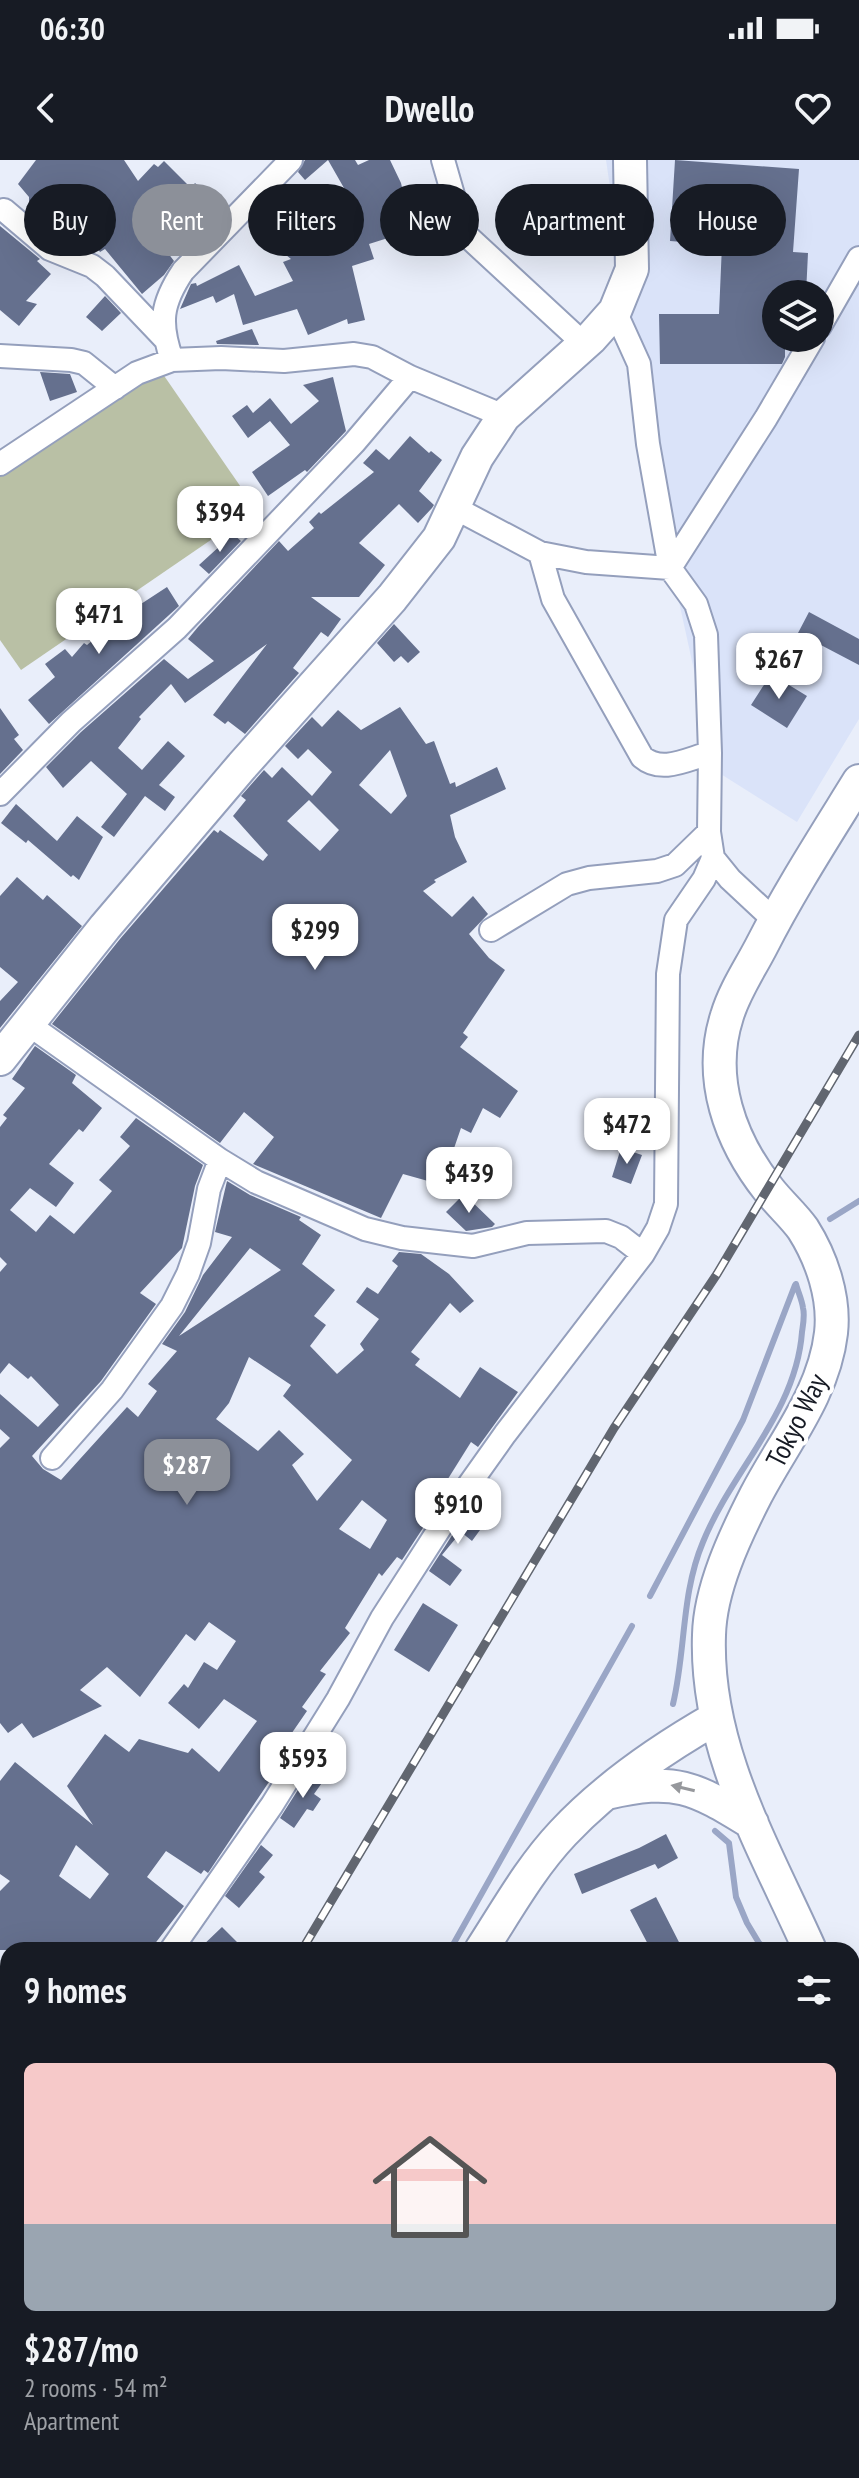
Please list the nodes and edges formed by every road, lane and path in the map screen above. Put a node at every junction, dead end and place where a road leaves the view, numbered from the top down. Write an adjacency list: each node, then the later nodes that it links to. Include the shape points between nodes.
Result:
1 (291, 160): 9 (street, via 173,286 162,321)
2 (443, 160): 8 (street, via 464,233)
3 (630, 160): 7 (street, via 632,269)
4 (4, 210): 9 (street, via 50,249 99,271)
5 (859, 258): 6 (street)
6 (834, 302)
7 (615, 311): 8 (street); 18 (street, via 639,364)
8 (584, 344): 14 (street)
9 (169, 350): 12 (street, via 284,361 354,354 380,360); 13 (street)
10 (805, 352): 18 (street)
11 (0, 356): 13 (street, via 71,360 95,369)
12 (410, 377): 14 (street); 21 (street, via 177,628)
13 (115, 388): 15 (street)
14 (504, 416): 16 (street, via 477,457)
15 (0, 464)
16 (455, 508): 17 (street); 26 (street, via 439,538 392,598 213,800)
17 (540, 553): 18 (street); 19 (street, via 553,599 642,757 662,767)
18 (670, 568): 19 (street, via 696,604 706,635)
19 (710, 753): 22 (street)
20 (859, 781): 24 (street, Tokyo Way)
21 (0, 794)
22 (709, 832): 23 (street); 25 (street, via 675,865 567,884)
23 (713, 858): 24 (street); 29 (street, via 676,920 668,974 666,1204)
24 (774, 920): 31 (street, Tokyo Way, via 726,1018 720,1060 724,1109 738,1145 815,1250 829,1289 831,1331 825,1365 807,1406 721,1572 709,1633)
25 (491, 930)
26 (28, 1024): 27 (street); 28 (street)
27 (0, 1059)
28 (220, 1160): 29 (street, via 309,1207 402,1238 473,1246 527,1233 606,1231); 30 (street, via 199,1243 172,1306 112,1390)
29 (643, 1254): 34 (street, via 456,1503 272,1805)
30 (52, 1458)
31 (716, 1718): 32 (street, via 649,1758); 33 (street, Tokyo Way, via 724,1757)
32 (607, 1793): 33 (street, one-way to 32, via 705,1793 668,1785); 35 (street, via 544,1855)
33 (752, 1823): 36 (street, Tokyo Way)
34 (177, 1942)
35 (486, 1942)
36 (806, 1942)

